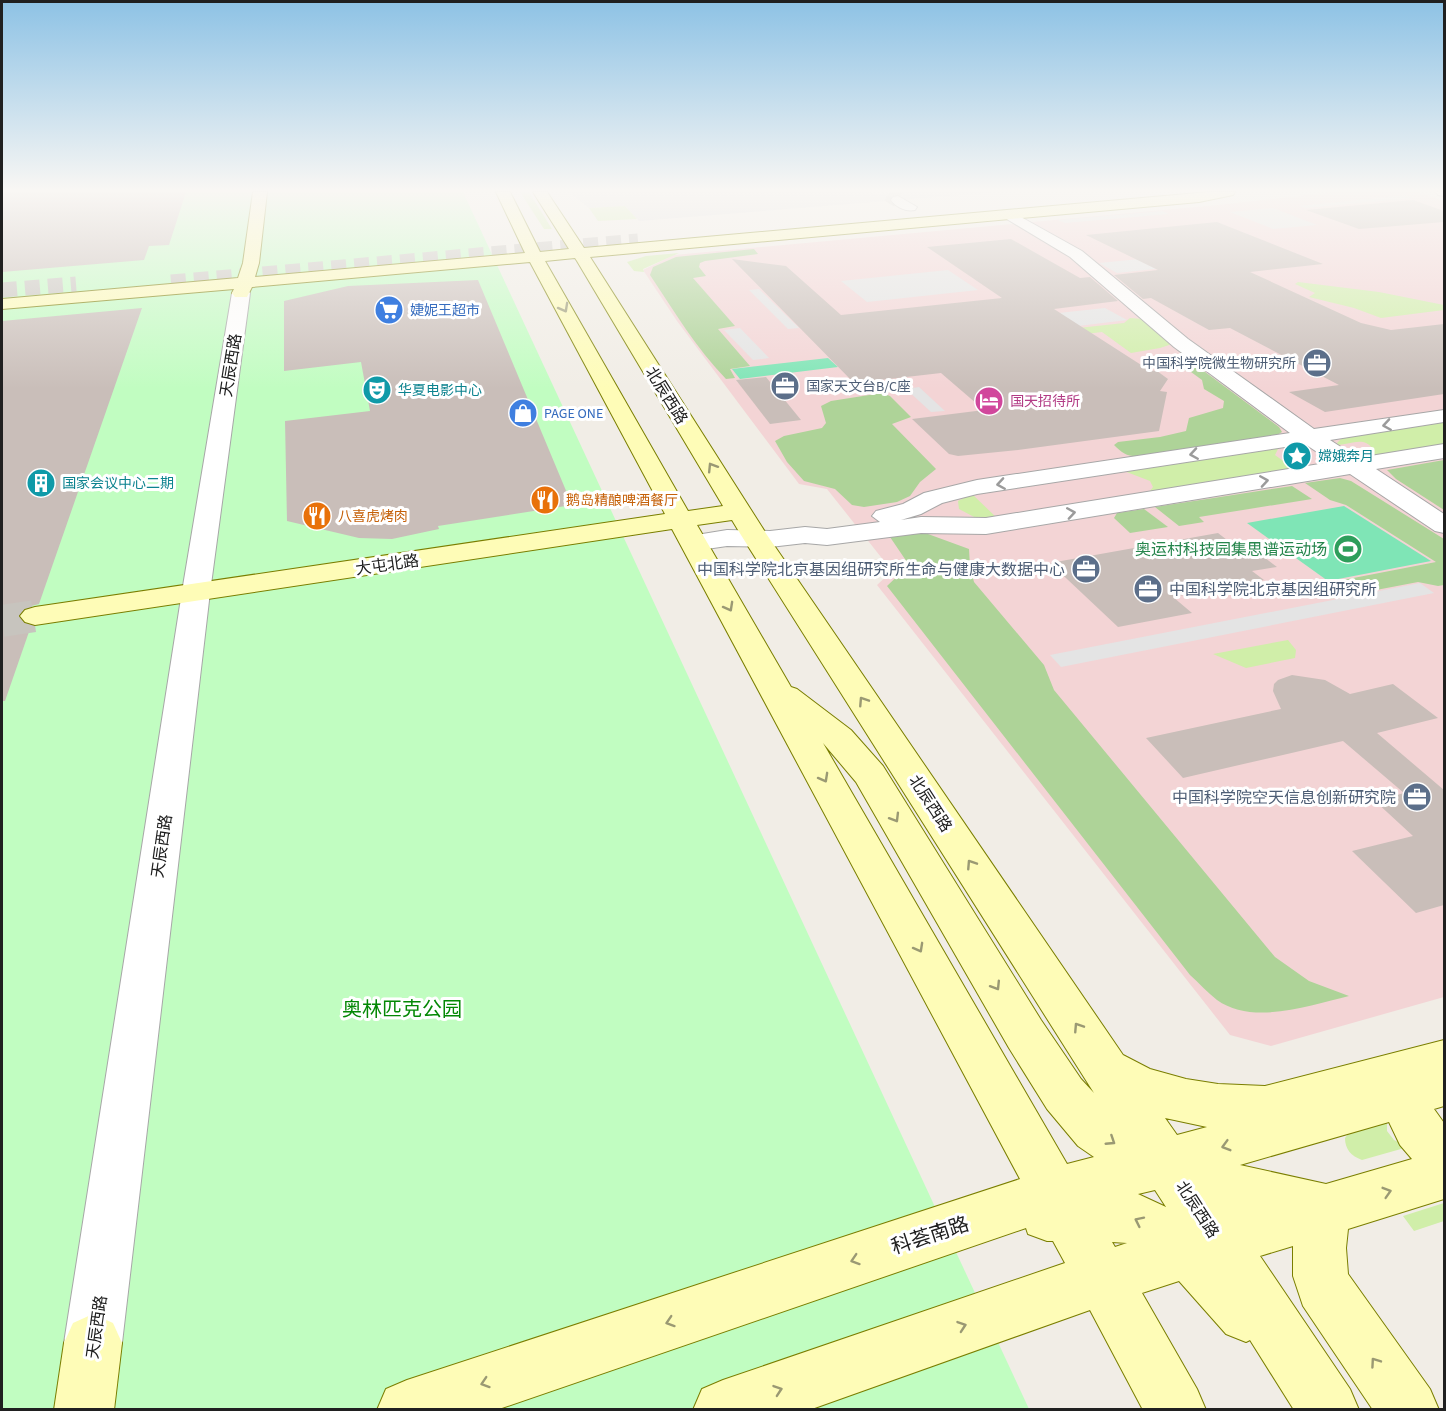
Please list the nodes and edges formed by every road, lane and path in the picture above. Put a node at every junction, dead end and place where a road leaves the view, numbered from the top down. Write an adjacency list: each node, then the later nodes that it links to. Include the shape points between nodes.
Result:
1 (245, 258): 8 (main road, 天辰西路)
2 (247, 258): 8 (main road, 天辰西路)
3 (391, 258): 8 (main road)
4 (530, 258): 21 (main road, one-way to 21)
5 (589, 258): 18 (main road, 北辰西路, one-way to 5)
6 (1081, 258): 14 (street, via 1174,337)
7 (194, 268): 11 (main road, via 203,274)
8 (245, 271): 11 (main road); 23 (street, 天辰西路)
9 (172, 278): 10 (main road)
10 (75, 287)
11 (192, 287): 12 (main road)
12 (2, 304)
13 (1444, 416): 14 (street, one-way to 14)
14 (1310, 437): 16 (street); 17 (street, one-way to 17, via 977,488)
15 (1444, 450): 16 (street)
16 (1352, 465): 19 (street); 20 (street, one-way to 16, via 1007,523)
17 (925, 502): 20 (street, via 930,514); 22 (street, via 900,513 825,525)
18 (747, 525): 21 (street, via 727,538); 22 (street, via 770,539); 26 (main road, 北辰西路, one-way to 18)
19 (1444, 525)
20 (948, 527): 22 (street, via 921,525 834,536)
21 (687, 532): 23 (main road, 大屯北路); 25 (main road, one-way to 25)
22 (805, 535)
23 (196, 592): 24 (main road, 大屯北路); 36 (street, 天辰西路)
24 (34, 616)
25 (772, 684): 31 (main road, one-way to 31); 32 (main road, one-way to 32, via 839,738 870,775 1025,1034 1064,1094 1095,1130 1132,1154 1256,1196)
26 (1107, 1071): 27 (main road, via 1142,1089 1235,1109 1265,1108); 29 (main road, 北辰西路)
27 (1433, 1080): 28 (main road, via 1408,1105 1414,1124); 29 (main road, 科荟南路, one-way to 29)
28 (1444, 1152)
29 (1167, 1162): 31 (main road, 科荟南路); 34 (main road, 北辰西路)
30 (1444, 1174): 32 (main road, one-way to 30)
31 (1055, 1193): 33 (main road, 科荟南路); 35 (main road)
32 (1326, 1210): 34 (main road); 42 (main road, one-way to 32, via 1323,1286 1317,1265)
33 (985, 1215): 38 (main road, 科荟南路, one-way to 38, via 993,1214); 41 (main road, one-way to 33, via 1223,1287 1174,1238 1127,1216)
34 (1219, 1242): 35 (main road); 41 (main road, 北辰西路)
35 (1102, 1278): 39 (main road, one-way to 35); 40 (main road)
36 (93, 1343): 37 (main road, 天辰西路)
37 (84, 1410)
38 (406, 1410)
39 (723, 1410)
40 (1176, 1410)
41 (1328, 1410)
42 (1409, 1410)

